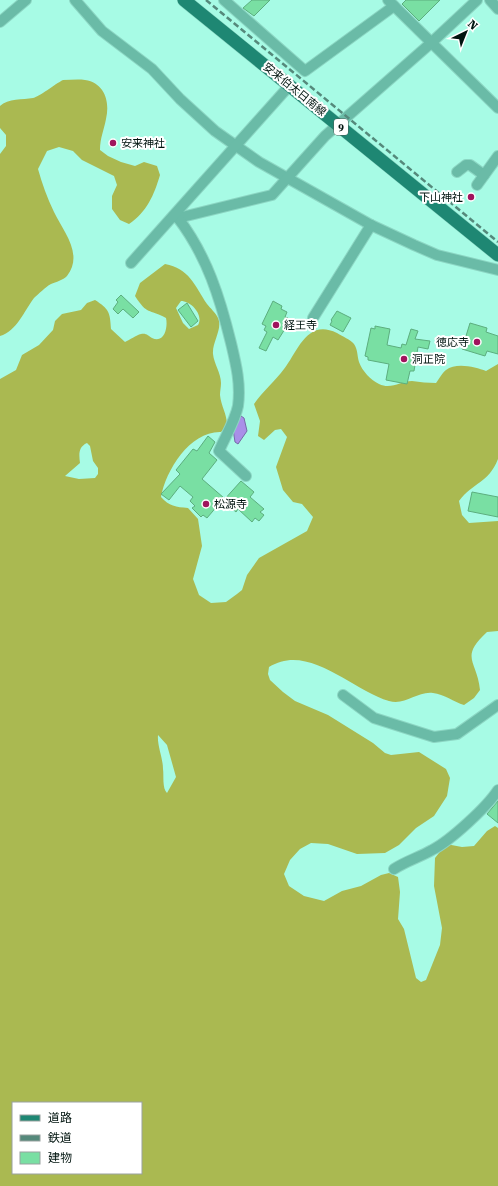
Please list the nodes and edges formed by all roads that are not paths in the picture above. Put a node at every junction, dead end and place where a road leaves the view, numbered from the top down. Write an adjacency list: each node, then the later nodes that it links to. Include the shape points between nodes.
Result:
1 (26, 0): 9 (street)
2 (75, 0): 14 (street, via 102,31 152,69 180,99)
3 (184, 0): 11 (main road, 安来伯太日南線 / 9)
4 (224, 0): 7 (street, via 305,71)
5 (477, 0): 10 (street)
6 (490, 0): 8 (street)
7 (391, 3): 10 (street)
8 (498, 9)
9 (0, 22)
10 (431, 43): 12 (street); 13 (street)
11 (290, 85): 13 (main road, 安来伯太日南線 / 9); 14 (street)
12 (498, 108)
13 (338, 124): 18 (street, via 304,157); 22 (main road, 安来伯太日南線 / 9)
14 (235, 146): 18 (street); 20 (street)
15 (498, 156): 17 (street)
16 (457, 172): 17 (street, via 470,165)
17 (484, 175): 19 (street)
18 (288, 177): 20 (street, via 272,195); 21 (street)
19 (477, 185)
20 (176, 218): 23 (street); 26 (street, via 196,244 221,300 239,376 239,389 237,408 219,451)
21 (371, 225): 24 (street, via 437,255); 25 (street)
22 (498, 255)
23 (131, 263)
24 (498, 270)
25 (313, 318)
26 (246, 476)
27 (344, 696): 28 (street, via 374,718 434,737 457,734)
28 (498, 705)
29 (498, 790): 30 (street, via 464,826 433,850)
30 (394, 869)

